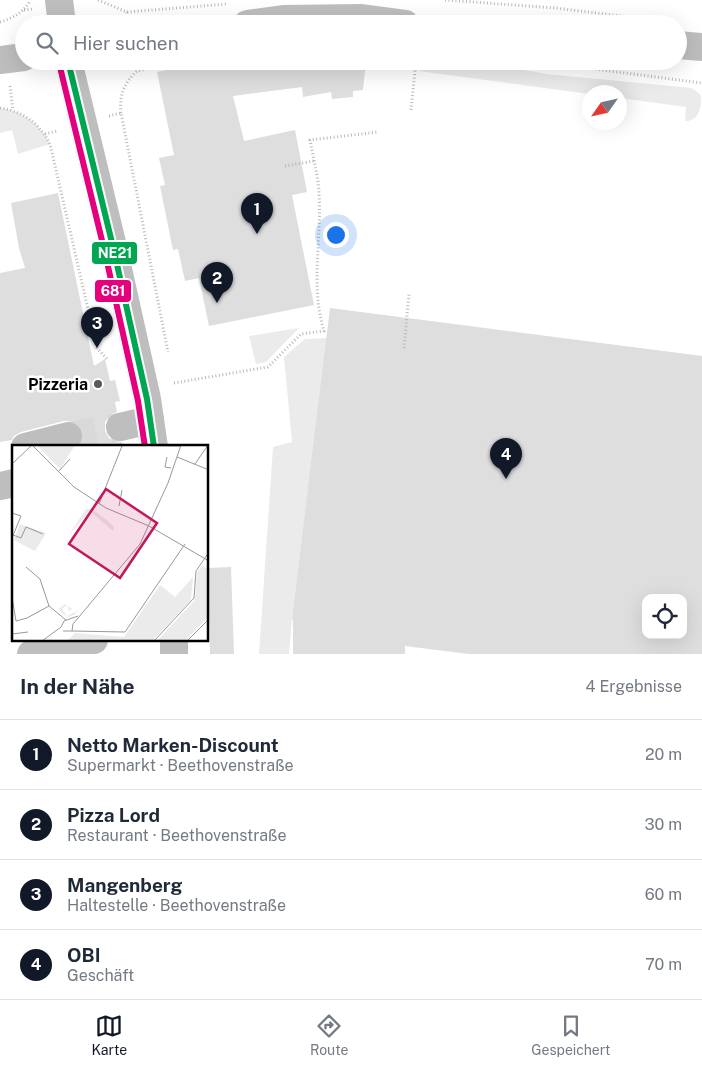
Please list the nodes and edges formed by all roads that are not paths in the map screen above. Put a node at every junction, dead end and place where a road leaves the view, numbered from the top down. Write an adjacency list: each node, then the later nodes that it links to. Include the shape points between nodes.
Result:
1 (59, 0): 2 (main road)
2 (61, 15)
3 (687, 40): 4 (main road)
4 (702, 47)
5 (15, 58): 6 (main road)
6 (0, 60)
7 (70, 70): 8 (main road, via 114,250)
8 (150, 420): 9 (main road); 12 (main road)
9 (120, 427)
10 (68, 436): 11 (main road)
11 (29, 445)
12 (154, 445)
13 (85, 642): 14 (main road)
14 (31, 654)

